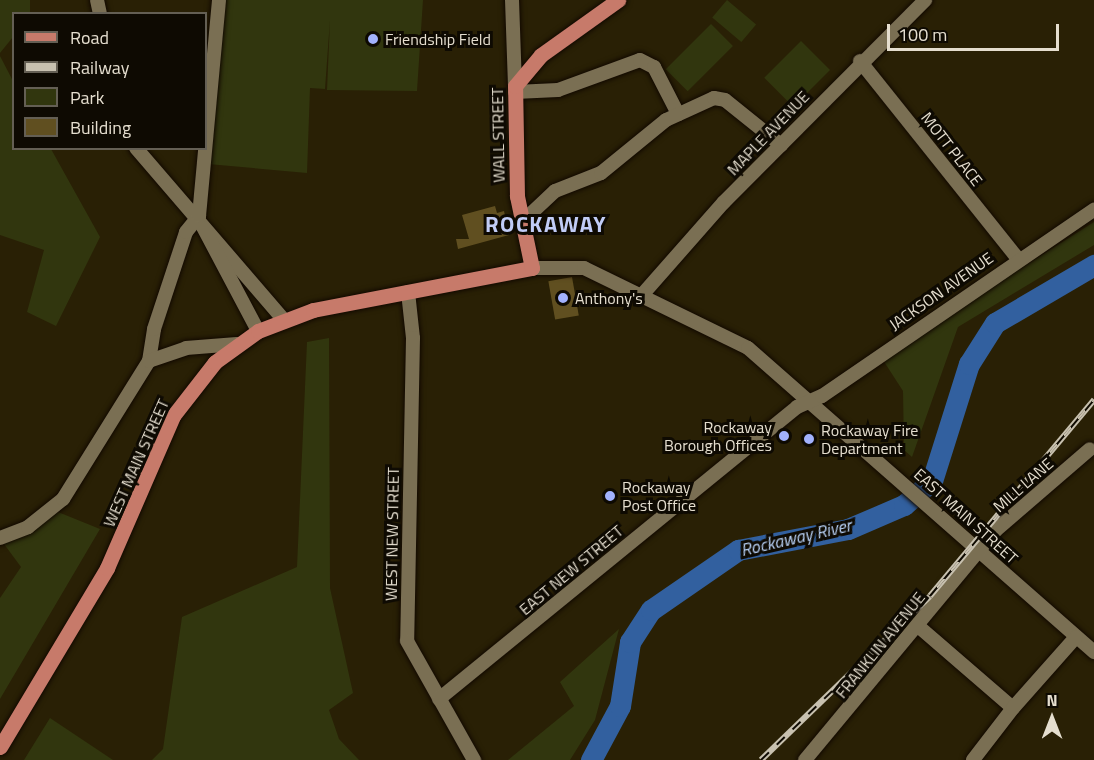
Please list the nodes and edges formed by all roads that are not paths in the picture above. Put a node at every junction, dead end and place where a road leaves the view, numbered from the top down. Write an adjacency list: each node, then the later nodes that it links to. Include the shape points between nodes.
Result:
1 (219, 0): 10 (street)
2 (512, 0): 5 (street, WALL STREET)
3 (618, 0): 6 (main road)
4 (925, 0): 7 (street, MAPLE AVENUE)
5 (515, 49): 6 (street); 8 (street, WALL STREET)
6 (540, 55): 8 (main road)
7 (860, 61): 11 (street, MAPLE AVENUE); 17 (street, MOTT PLACE)
8 (515, 89): 9 (street, via 558,90 640,60 654,67); 16 (main road, WALL STREET, via 514,159)
9 (678, 114): 11 (street, via 719,96); 16 (street, via 601,173 555,191)
10 (207, 130)
11 (781, 145): 20 (street, MAPLE AVENUE)
12 (138, 150): 15 (street)
13 (205, 150): 15 (street)
14 (1094, 210): 17 (street, JACKSON AVENUE)
15 (199, 216): 21 (street); 22 (street, via 219,264); 24 (street, via 186,232 154,329)
16 (523, 221): 18 (main road, WALL STREET)
17 (1017, 258): 25 (street, JACKSON AVENUE)
18 (532, 268): 19 (main road, WEST MAIN STREET); 20 (street, EAST MAIN STREET, via 573,265)
19 (408, 292): 21 (main road, WEST MAIN STREET); 32 (street, WEST NEW STREET, via 413,338 407,641)
20 (642, 295): 25 (street, EAST MAIN STREET, via 748,348)
21 (283, 319): 22 (main road, WEST MAIN STREET)
22 (258, 331): 23 (main road, WEST MAIN STREET)
23 (237, 344): 24 (street, via 186,348); 34 (main road, WEST MAIN STREET, via 198,380 173,416 106,568)
24 (149, 362): 27 (street, via 63,498 28,526)
25 (810, 401): 28 (street, EAST MAIN STREET); 32 (street, EAST NEW STREET)
26 (1090, 449): 28 (street, MILL LANE)
27 (0, 538)
28 (979, 550): 29 (street, FRANKLIN AVENUE); 30 (street, EAST MAIN STREET)
29 (918, 626): 33 (street); 36 (street, FRANKLIN AVENUE)
30 (1076, 637): 31 (street, EAST MAIN STREET); 33 (street)
31 (1094, 652)
32 (440, 699): 35 (street, WEST NEW STREET)
33 (1013, 708): 37 (street)
34 (0, 747)
35 (474, 760)
36 (805, 760)
37 (973, 760)

